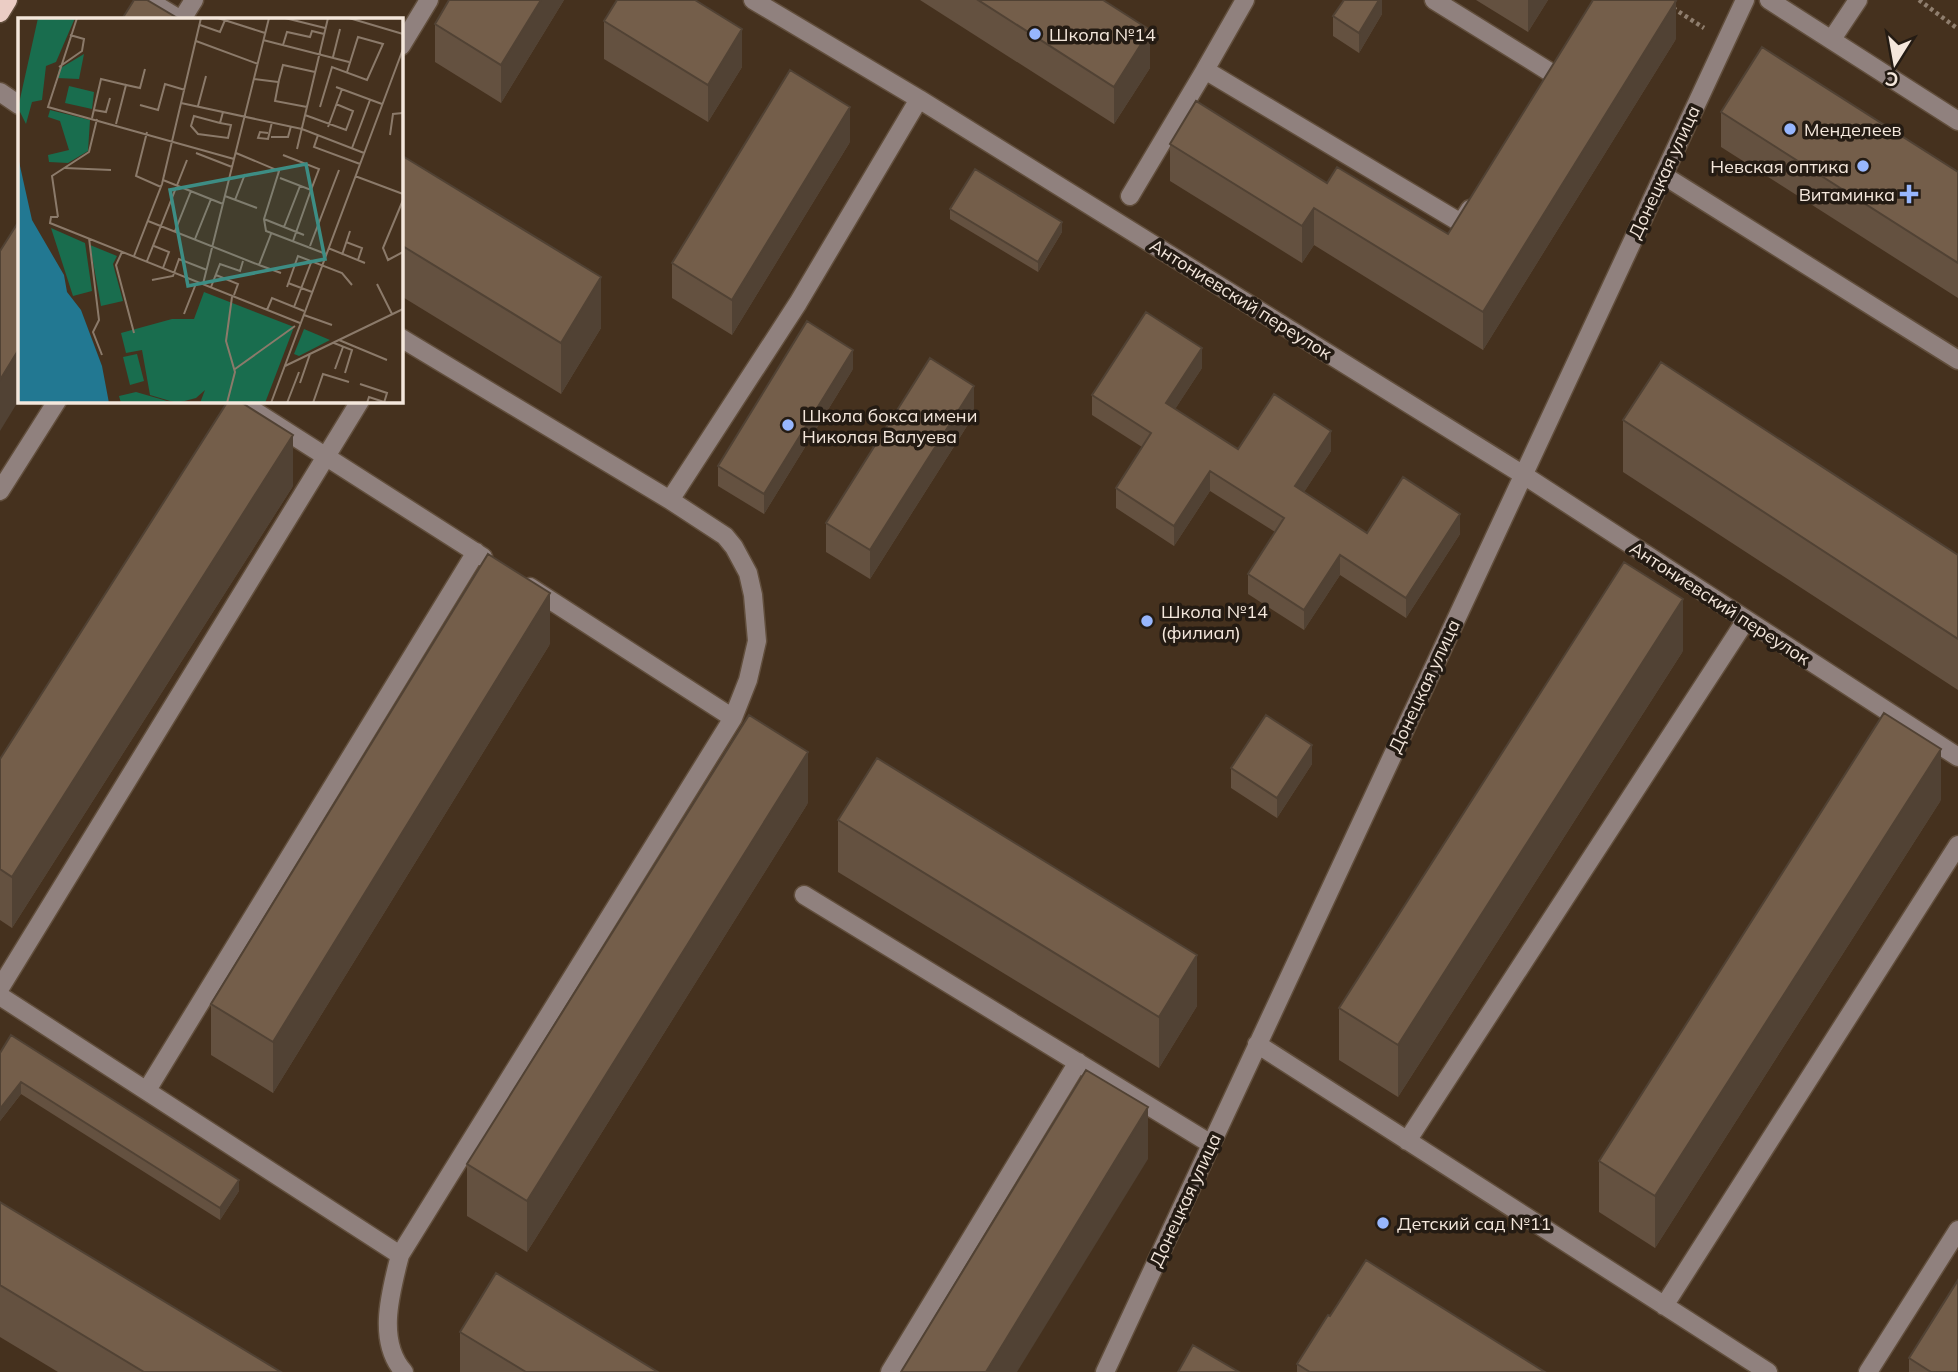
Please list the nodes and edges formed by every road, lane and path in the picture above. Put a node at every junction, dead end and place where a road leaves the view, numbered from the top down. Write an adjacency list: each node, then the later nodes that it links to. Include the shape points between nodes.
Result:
1 (8, 0): 13 (main road)
2 (148, 0): 14 (street)
3 (194, 0): 15 (street)
4 (429, 0): 19 (street)
5 (752, 0): 23 (street, Антониевский переулок)
6 (1245, 0): 20 (street)
7 (1434, 0): 21 (street)
8 (1745, 0): 18 (street, Донецкая улица)
9 (1769, 0): 17 (street)
10 (1858, 0): 17 (street)
11 (1919, 0): 16 (path)
12 (1672, 7): 18 (path)
13 (0, 13)
14 (179, 18)
15 (182, 18)
16 (1958, 29)
17 (1832, 39): 25 (street)
18 (1725, 42): 26 (street, Донецкая улица)
19 (402, 44)
20 (1205, 70): 27 (street, via 1461,223); 28 (street)
21 (1553, 74)
22 (0, 92): 24 (street)
23 (919, 99): 35 (street, Антониевский переулок); 37 (street, via 798,303)
24 (18, 104)
25 (1958, 121)
26 (1663, 176): 30 (street); 35 (street, Донецкая улица)
27 (1482, 189)
28 (1130, 197)
29 (402, 339): 37 (street)
30 (1958, 360)
31 (56, 402): 36 (street)
32 (241, 402): 34 (street)
33 (359, 402): 34 (street)
34 (326, 456): 38 (street); 44 (street)
35 (1522, 474): 39 (street, Антониевский переулок); 46 (street, Донецкая улица)
36 (0, 491)
37 (670, 500): 40 (street, via 725,536 748,573 757,641)
38 (476, 552): 40 (street); 48 (street)
39 (1746, 620): 41 (street, Антониевский переулок); 49 (street)
40 (733, 718): 52 (street)
41 (1958, 757)
42 (1958, 845): 53 (street)
43 (804, 895): 47 (street)
44 (0, 988)
45 (0, 996): 48 (street)
46 (1257, 1044): 49 (street); 50 (street, Донецкая улица)
47 (1078, 1062): 50 (street); 55 (street)
48 (147, 1090): 52 (street)
49 (1408, 1141): 53 (street)
50 (1211, 1144): 56 (street, Донецкая улица)
51 (1958, 1230): 58 (street)
52 (400, 1255): 54 (street, via 389,1298 389,1340)
53 (1664, 1306): 57 (street)
54 (404, 1372)
55 (890, 1372)
56 (1105, 1372)
57 (1768, 1372)
58 (1868, 1372)

